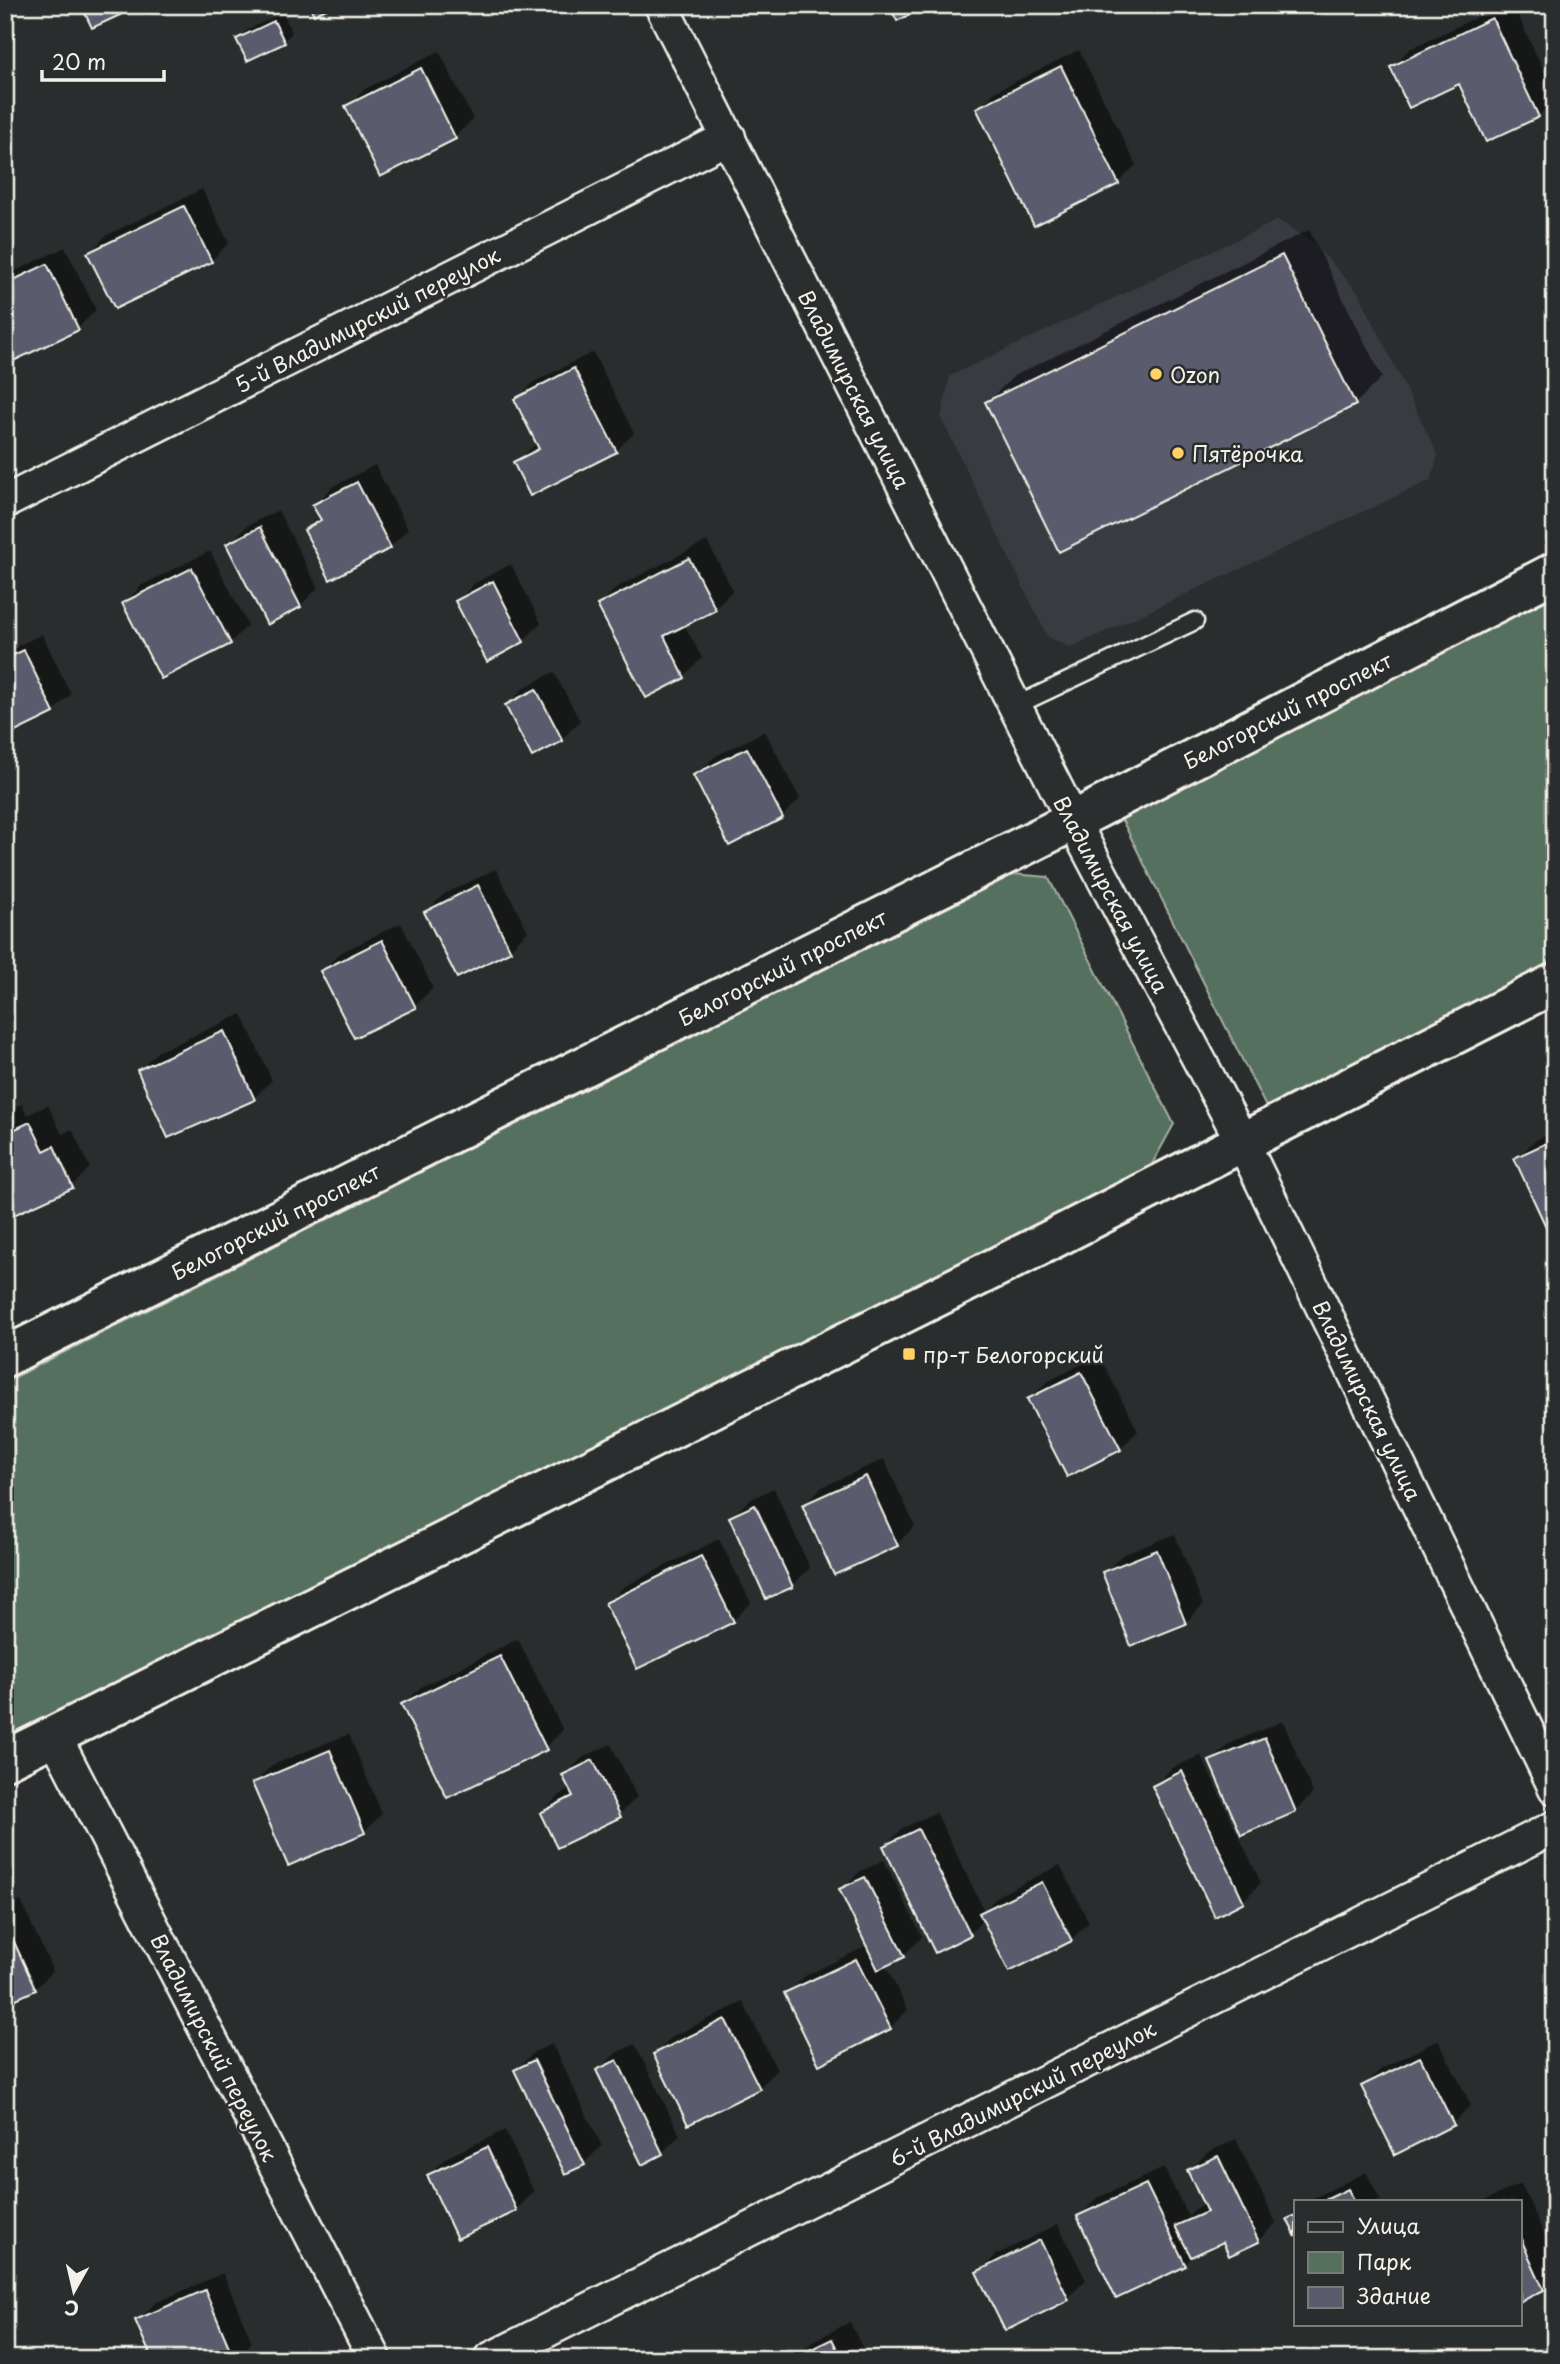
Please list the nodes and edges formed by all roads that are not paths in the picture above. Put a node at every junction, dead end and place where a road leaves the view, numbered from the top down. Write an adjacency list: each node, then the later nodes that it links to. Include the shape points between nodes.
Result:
1 (661, 5): 2 (street, Владимирская улица)
2 (729, 137): 3 (street, 5-й Владимирский переулок); 6 (street, Владимирская улица)
3 (5, 502)
4 (1555, 572): 7 (street, Белогорский проспект)
5 (1195, 621): 6 (lane)
6 (1015, 705): 7 (street, Владимирская улица)
7 (1073, 821): 9 (street, Владимирская улица); 10 (street, Белогорский проспект)
8 (1555, 983): 9 (street)
9 (1243, 1143): 11 (street); 13 (street, Владимирская улица)
10 (5, 1357)
11 (54, 1735): 12 (street); 15 (street, Владимирский переулок)
12 (5, 1760)
13 (1555, 1788)
14 (1555, 1826): 16 (street, 6-й Владимирский переулок)
15 (375, 2359)
16 (490, 2359)

